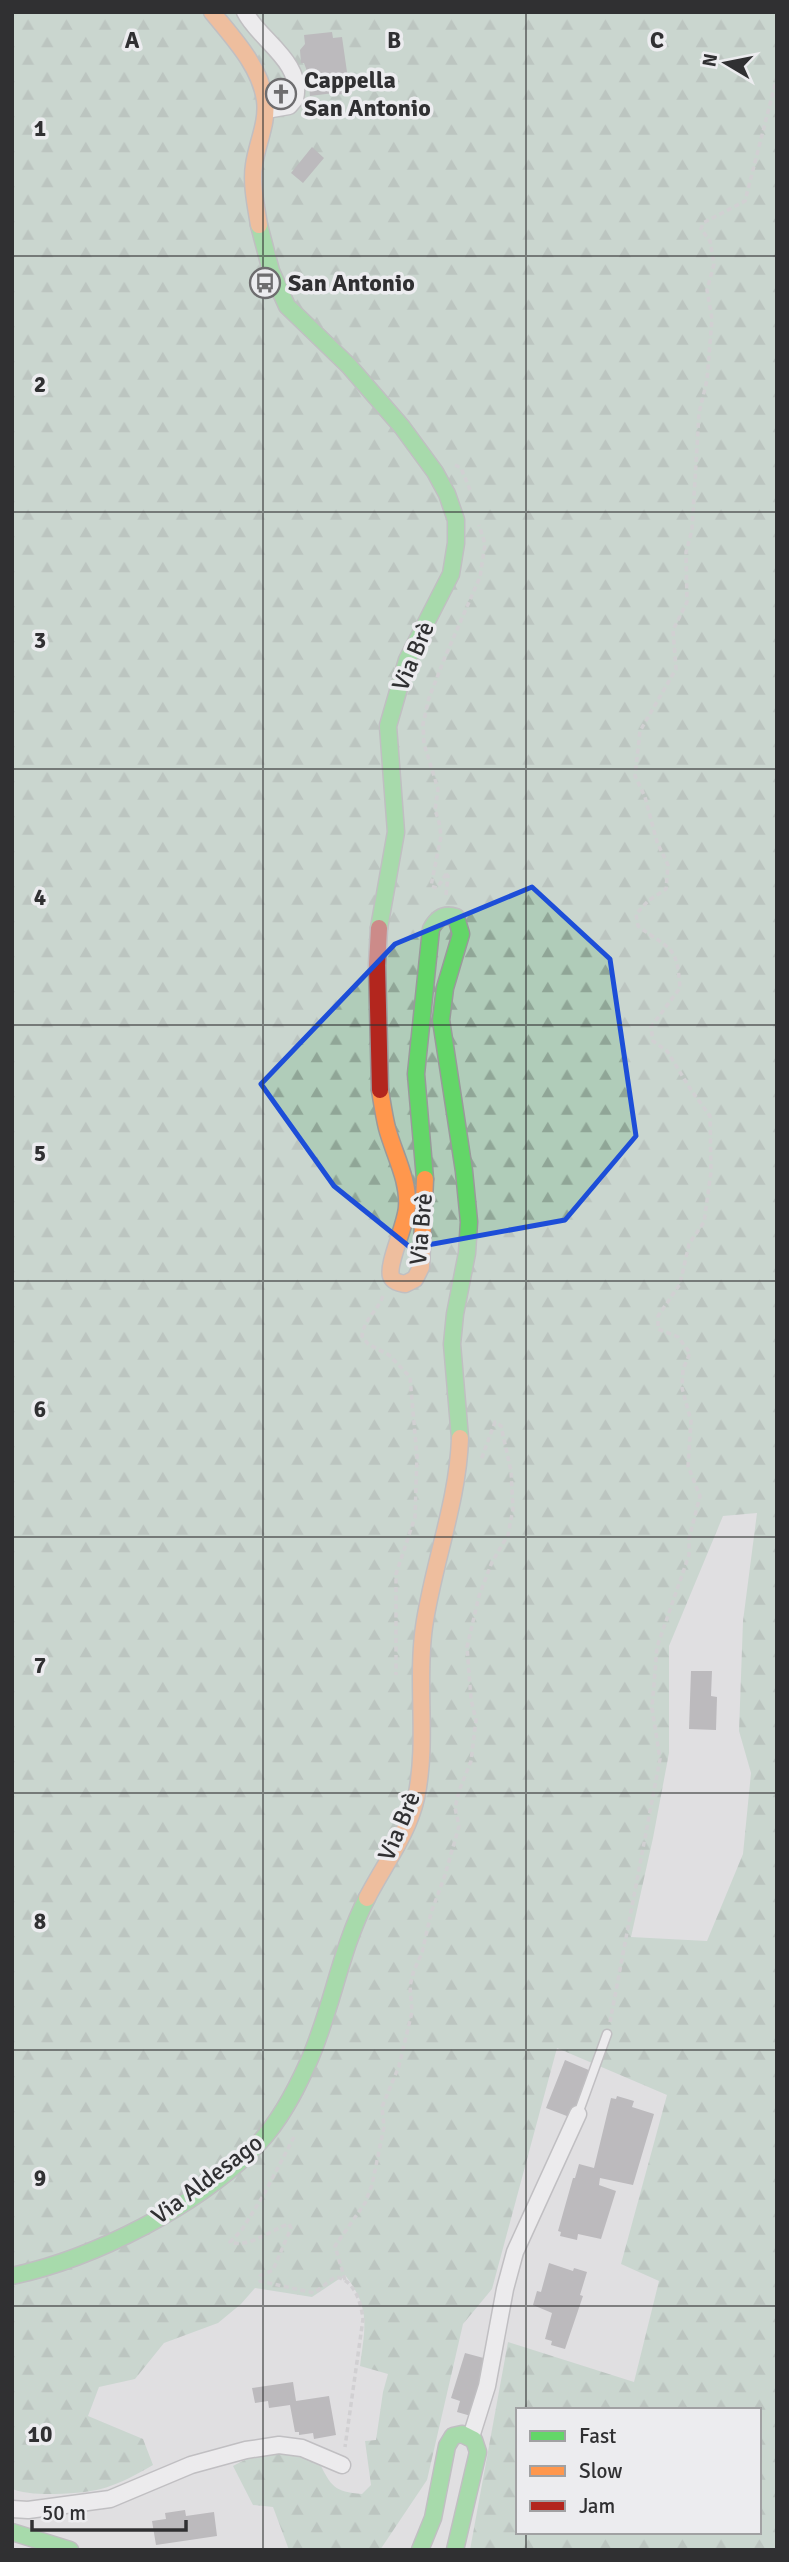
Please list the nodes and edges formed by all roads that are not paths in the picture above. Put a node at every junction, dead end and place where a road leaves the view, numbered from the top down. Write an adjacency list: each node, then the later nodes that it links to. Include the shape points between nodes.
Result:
1 (212, 12): 3 (street, Via Brè, via 254,69)
2 (245, 12): 3 (street, via 279,52 296,88 289,106)
3 (265, 110): 4 (street, Via Brè, via 253,188 281,296 377,397 428,463 449,498 457,528 451,574 407,660 391,712 388,742 396,832 377,956 380,1091 407,1206 390,1270 395,1281 405,1284 415,1279 421,1267 425,1214 416,1074 431,929 443,915 456,916 459,921 461,934 441,1020 469,1224 451,1347 460,1445 421,1654 415,1801 358,1917)
4 (330, 2004): 7 (street, Via Aldesago, via 283,2111 250,2153 144,2226 61,2264)
5 (607, 2034): 6 (lane)
6 (578, 2114): 8 (street, via 512,2261 487,2386)
7 (12, 2276)
8 (471, 2437): 13 (street, via 457,2435 450,2441 433,2518); 14 (street, via 477,2444 477,2456)
9 (342, 2465): 10 (street, via 302,2448 279,2445 191,2465 110,2499)
10 (12, 2509)
11 (15, 2537): 12 (street)
12 (70, 2550)
13 (420, 2550)
14 (455, 2550)

